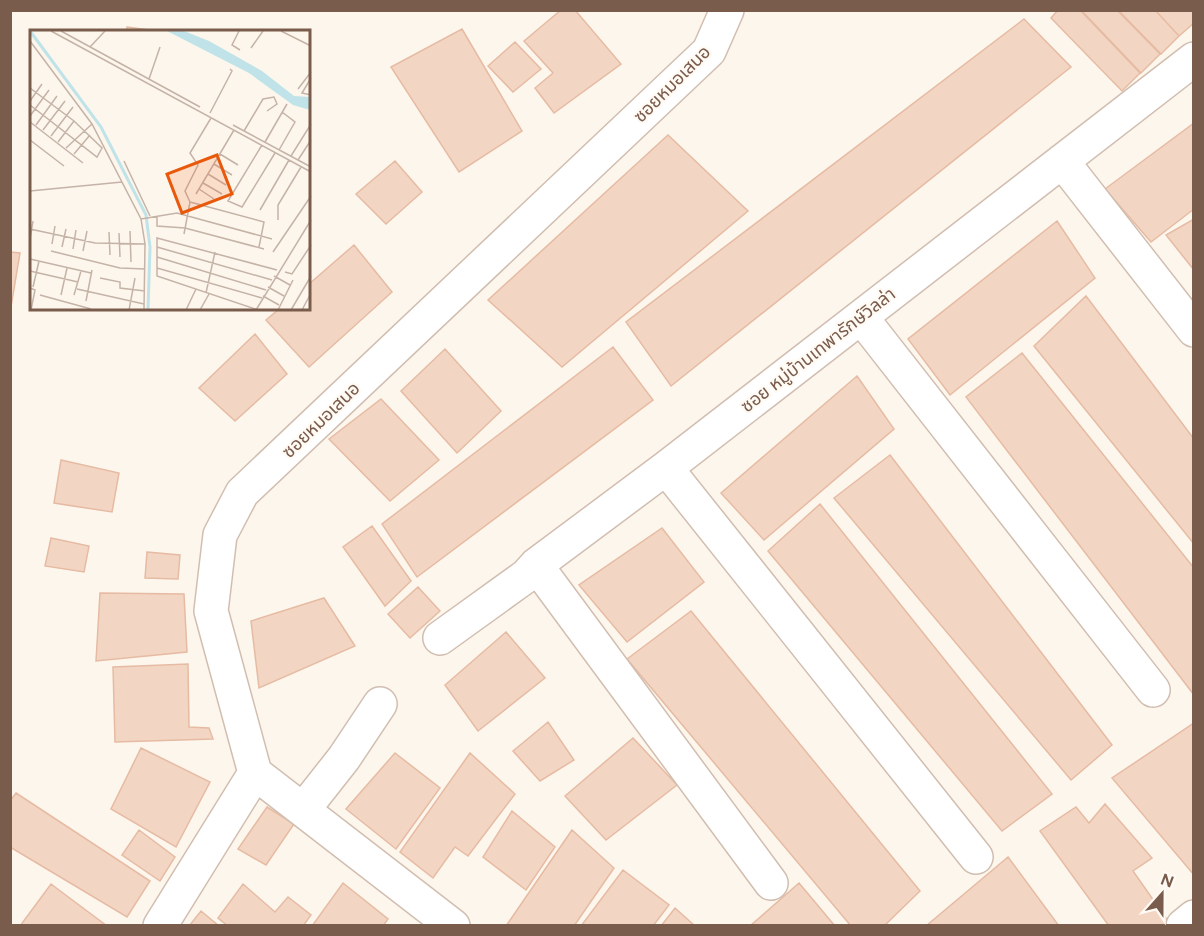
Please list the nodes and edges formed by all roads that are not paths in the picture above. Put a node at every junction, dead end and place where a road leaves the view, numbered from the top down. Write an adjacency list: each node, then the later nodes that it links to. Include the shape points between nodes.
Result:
1 (727, 10): 11 (street, ซอยหมอเสนอ, via 709,51 242,493 220,535 211,611)
2 (1194, 59): 3 (street, ซอย หมู่บ้านเทพารักษ์วิลล่า)
3 (1062, 161): 4 (street, ซอย หมู่บ้านเทพารักษ์วิลล่า); 5 (street)
4 (861, 317): 6 (street, ซอย หมู่บ้านเทพารักษ์วิลล่า); 9 (street)
5 (1194, 330)
6 (666, 468): 7 (street, ซอย หมู่บ้านเทพารักษ์วิลล่า); 13 (street)
7 (536, 565): 8 (street, ซอย หมู่บ้านเทพารักษ์วิลล่า); 14 (street)
8 (440, 638)
9 (1153, 690)
10 (380, 704): 12 (street)
11 (255, 773): 12 (street); 16 (street)
12 (303, 810): 17 (street)
13 (976, 857)
14 (771, 883)
15 (1194, 917): 18 (street)
16 (160, 926)
17 (453, 926)
18 (1183, 926)

